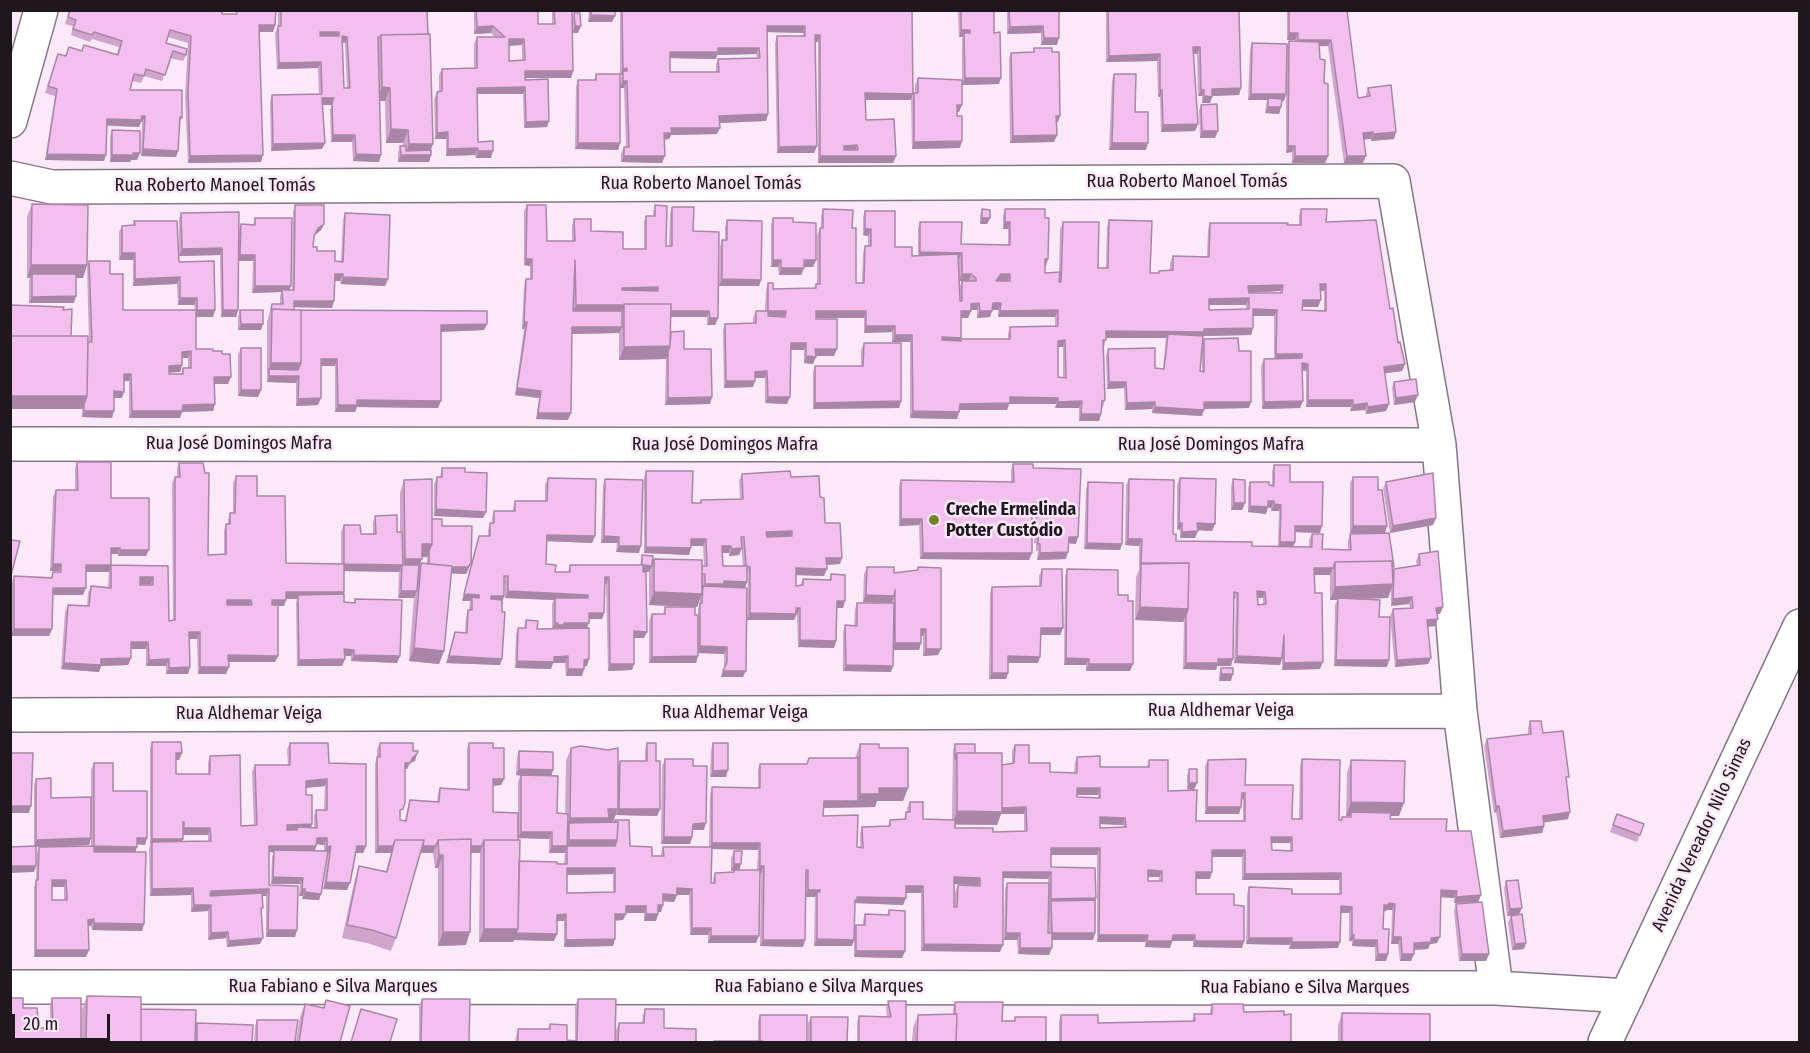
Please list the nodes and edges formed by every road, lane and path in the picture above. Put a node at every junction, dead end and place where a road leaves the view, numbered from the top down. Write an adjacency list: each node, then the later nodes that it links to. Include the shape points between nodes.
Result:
1 (41, 10): 2 (street)
2 (10, 121)
3 (10, 178): 5 (street, Rua Roberto Manoel Tomás, via 52,187 1393,182)
4 (10, 444): 5 (street, Rua José Domingos Mafra)
5 (1439, 445): 7 (street)
6 (1800, 626): 11 (street, Avenida Vereador Nilo Simas)
7 (1460, 711): 8 (street, Rua Aldhemar Veiga); 10 (street)
8 (10, 715)
9 (10, 987): 10 (street, Rua Fabiano e Silva Marques)
10 (1496, 988): 11 (street, Rua Fabiano e Silva Marques)
11 (1627, 996): 12 (street, Avenida Vereador Nilo Simas)
12 (1605, 1042)

